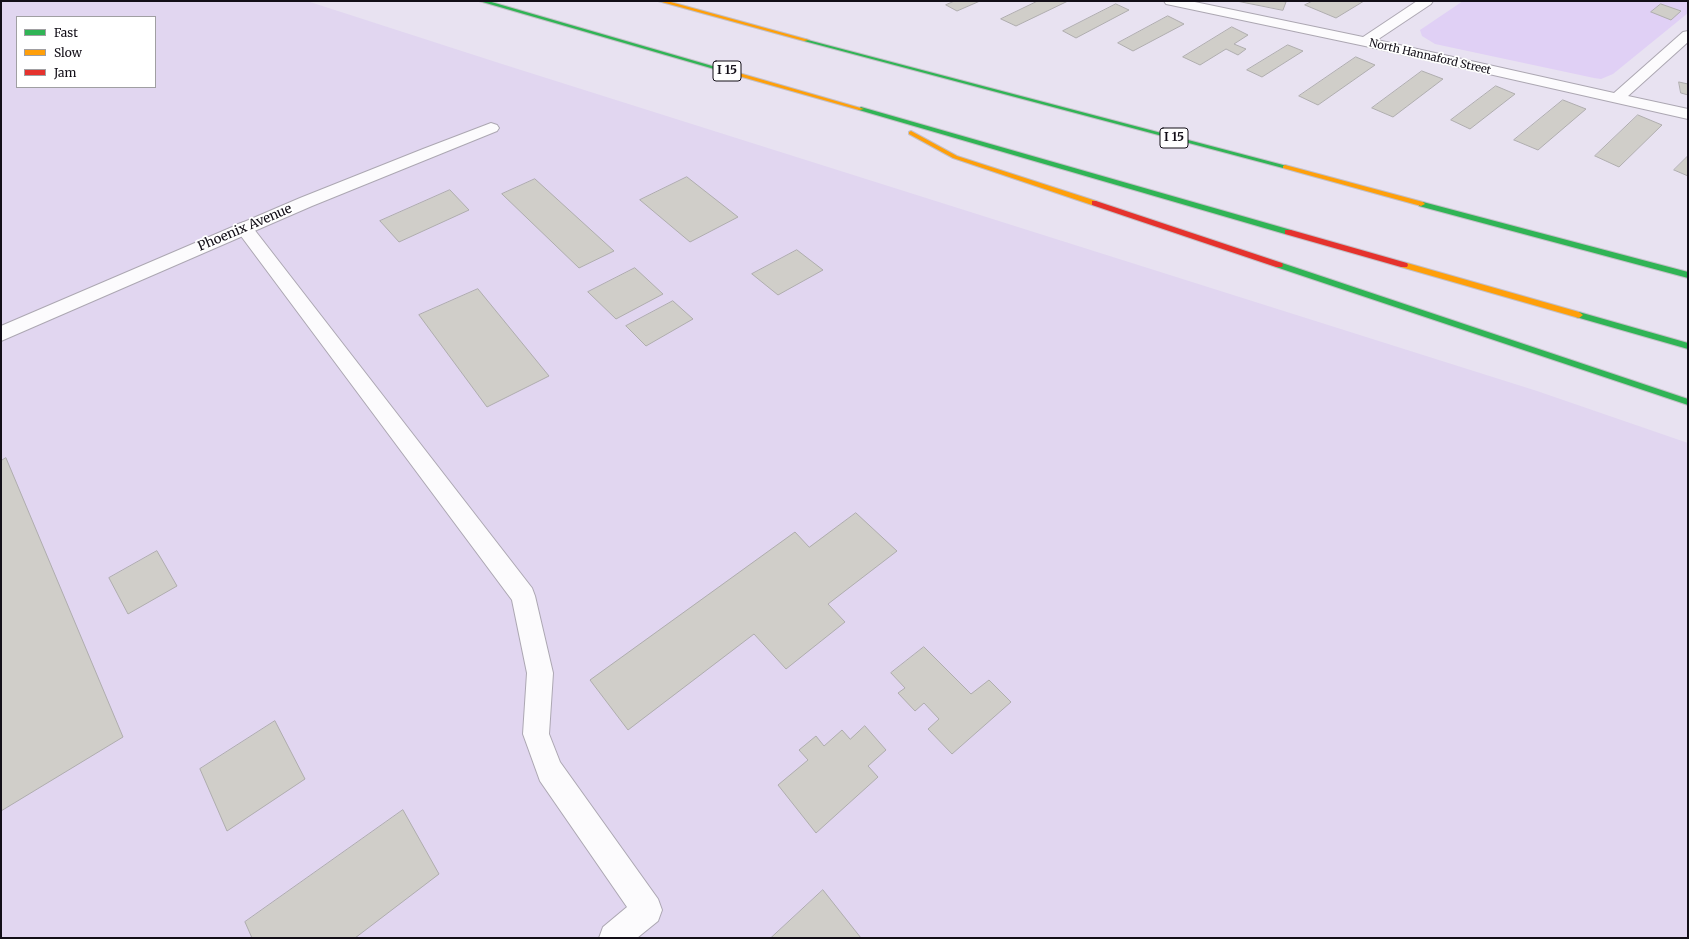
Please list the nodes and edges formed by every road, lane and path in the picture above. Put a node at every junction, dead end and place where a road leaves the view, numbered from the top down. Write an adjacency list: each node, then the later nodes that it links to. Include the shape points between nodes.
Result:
1 (482, 1): 8 (highway, I 15)
2 (661, 1): 12 (highway, I 15)
3 (1171, 1): 6 (street, North Hannaford Street)
4 (1426, 1): 6 (street)
5 (1688, 35): 7 (street)
6 (1365, 42): 7 (street, North Hannaford Street)
7 (1616, 99): 9 (street, North Hannaford Street)
8 (876, 114): 14 (highway, I 15); 15 (highway, via 955,157)
9 (1688, 114)
10 (491, 128): 11 (street, Phoenix Avenue)
11 (244, 228): 13 (street, Phoenix Avenue); 16 (street, via 523,596 540,673 536,734 550,771 647,910)
12 (1688, 275)
13 (1, 334)
14 (1688, 346)
15 (1688, 402)
16 (614, 938)

